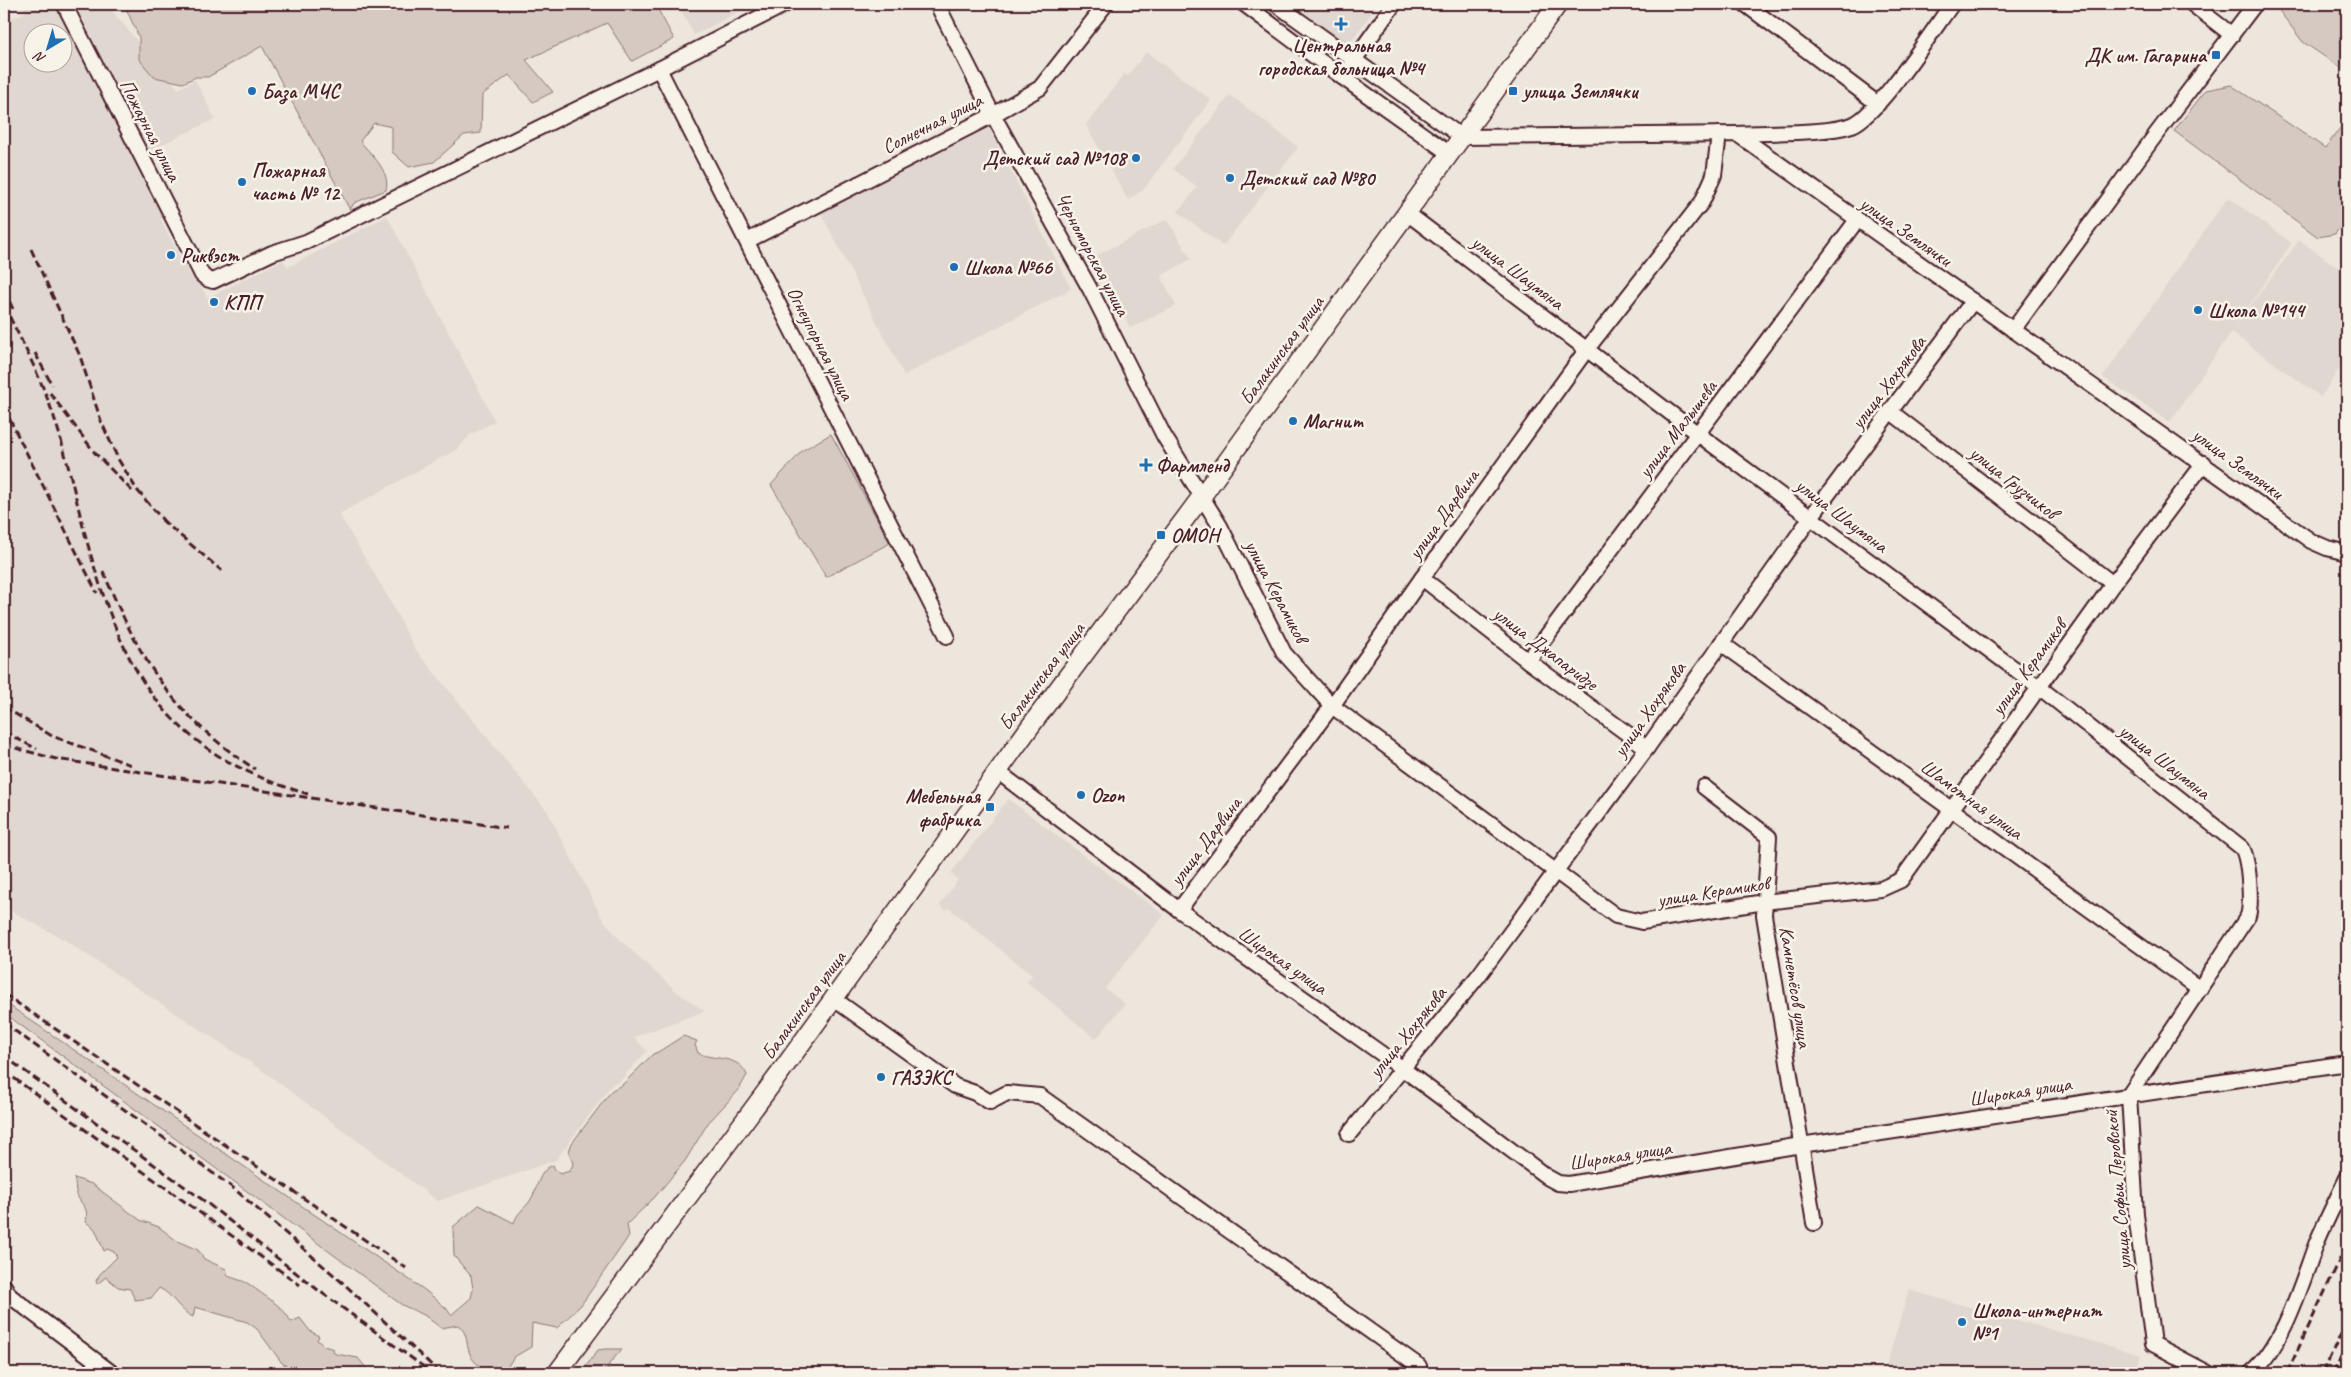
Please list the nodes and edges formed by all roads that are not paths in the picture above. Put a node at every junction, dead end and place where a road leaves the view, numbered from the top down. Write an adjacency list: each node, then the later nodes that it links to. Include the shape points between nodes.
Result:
1 (64, 4): 15 (street, Пожарная улица, via 202,275 216,280 272,253 306,242)
2 (786, 4): 15 (street)
3 (937, 4): 18 (street, Черноморская улица)
4 (1106, 4): 18 (street, Солнечная улица, via 1040,88)
5 (1244, 4): 16 (street)
6 (1276, 4): 14 (street)
7 (1394, 4): 14 (street)
8 (1558, 4): 21 (main road, Балакинская улица)
9 (1745, 4): 17 (street)
10 (1952, 4): 17 (street)
11 (2192, 4): 13 (street)
12 (2254, 4): 13 (street)
13 (2232, 34): 27 (street)
14 (1354, 61): 16 (street); 21 (street)
15 (659, 69): 25 (street, Огнеупорная улица)
16 (1342, 78): 22 (street)
17 (1878, 104): 20 (street, via 1862,120 1844,127)
18 (993, 114): 25 (street, Солнечная улица); 32 (street, Черноморская улица, via 1090,289 1164,436)
19 (1720, 134): 20 (street); 21 (street); 28 (street, улица Дарвина, via 1714,175 1702,202)
20 (1737, 134): 24 (street, улица Землячки)
21 (1462, 137): 22 (main road, Балакинская улица)
22 (1450, 154): 23 (main road, Балакинская улица)
23 (1407, 214): 28 (street, улица Шаумяна); 32 (main road, Балакинская улица)
24 (1857, 220): 26 (street, улица Землячки); 30 (street, улица Малышева)
25 (747, 241): 37 (street, Огнеупорная улица)
26 (1973, 301): 27 (street, улица Землячки); 29 (street, улица Хохрякова)
27 (2013, 330): 31 (street, улица Землячки)
28 (1587, 349): 30 (street, улица Шаумяна); 35 (street, улица Дарвина)
29 (1891, 412): 33 (street, улица Хохрякова); 36 (street, улица Грузчиков)
30 (1698, 434): 33 (street, улица Шаумяна); 39 (street, улица Малышева)
31 (2204, 463): 34 (street, улица Землячки, via 2311,540); 36 (street, улица Керамиков)
32 (1202, 496): 41 (street, улица Керамиков, via 1284,653); 43 (main road, Балакинская улица)
33 (1811, 517): 38 (street, улица Хохрякова); 40 (street, улица Шаумяна)
34 (2347, 553)
35 (1422, 578): 39 (street, улица Джапаридзе); 41 (street, улица Дарвина)
36 (2112, 584): 40 (street, улица Керамиков)
37 (947, 636)
38 (1721, 642): 42 (street, улица Хохрякова); 45 (street, Шамотная улица)
39 (1528, 661): 42 (street, улица Джапаридзе)
40 (2039, 687): 45 (street, улица Керамиков); 46 (street, улица Шаумяна, via 2239,844)
41 (1332, 706): 47 (street, улица Керамиков); 49 (street, улица Дарвина)
42 (1647, 748): 47 (street, улица Хохрякова)
43 (997, 771): 49 (street, Широкая улица); 51 (main road, Балакинская улица)
44 (1704, 787): 48 (street, Камнетёсов улица, via 1769,837)
45 (1951, 809): 48 (street, улица Керамиков, via 1901,880 1881,889); 50 (street, Шамотная улица)
46 (2247, 856): 50 (street, улица Софьи Перовской, via 2250,911)
47 (1555, 872): 48 (street, улица Керамиков, via 1616,916 1642,922); 53 (street, улица Хохрякова, via 1479,975)
48 (1764, 902): 56 (street, Камнетёсов улица)
49 (1179, 910): 53 (street, Широкая улица)
50 (2200, 989): 54 (street, улица Софьи Перовской)
51 (834, 999): 60 (street, via 955,1086 990,1102 1007,1093 1040,1096); 63 (main road, Балакинская улица)
52 (2347, 1063): 54 (street, Широкая улица)
53 (1403, 1069): 55 (street, улица Хохрякова); 56 (street, Широкая улица, via 1558,1183 1569,1184)
54 (2129, 1095): 56 (street, Широкая улица); 64 (street, улица Софьи Перовской, via 2136,1215 2153,1344)
55 (1349, 1134)
56 (1801, 1145): 58 (street, Камнетёсов улица)
57 (2347, 1178): 65 (street, via 2290,1312 2267,1354)
58 (1814, 1224)
59 (6, 1295): 61 (street)
60 (1419, 1366)
61 (93, 1368): 62 (street)
62 (112, 1373)
63 (557, 1373)
64 (2208, 1373)
65 (2251, 1373)

